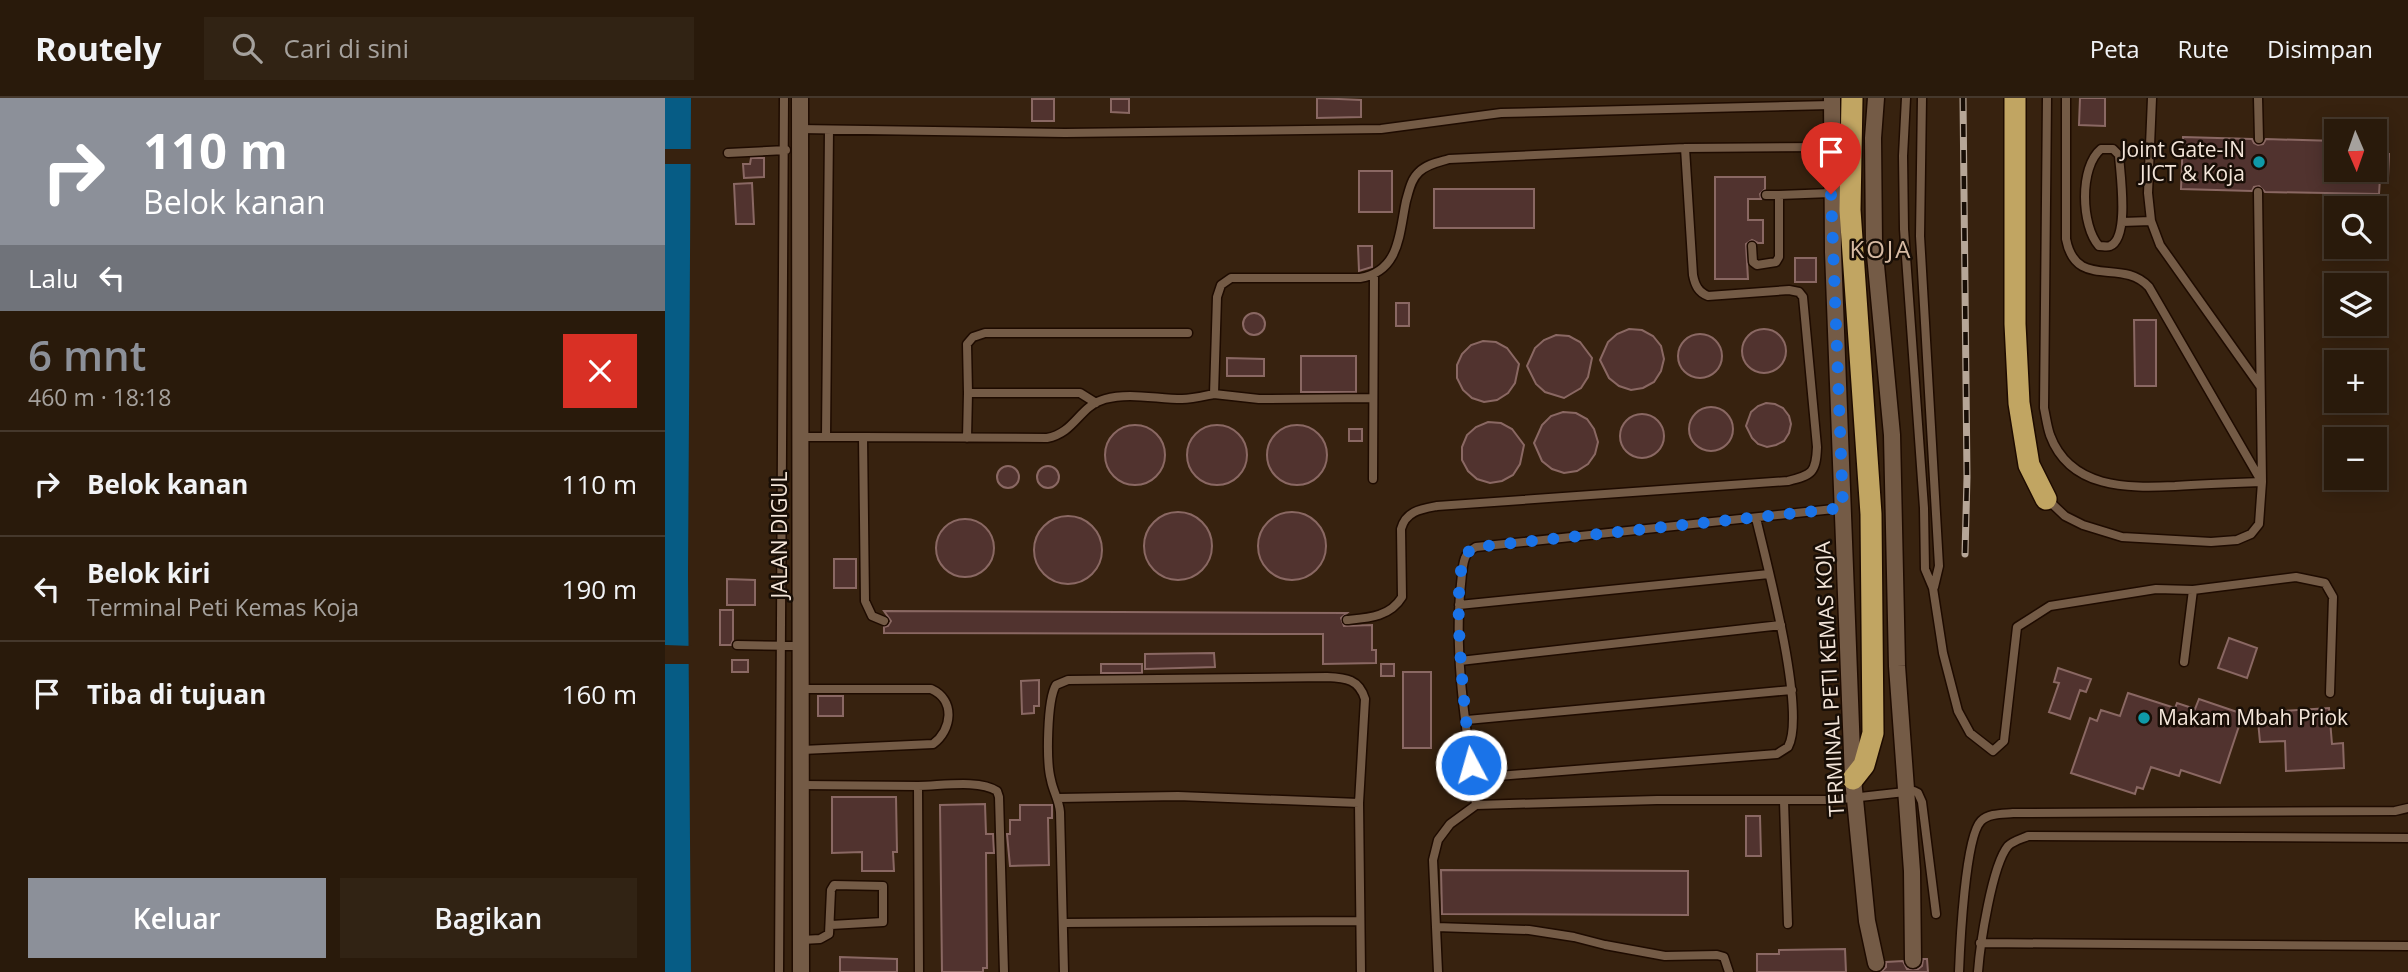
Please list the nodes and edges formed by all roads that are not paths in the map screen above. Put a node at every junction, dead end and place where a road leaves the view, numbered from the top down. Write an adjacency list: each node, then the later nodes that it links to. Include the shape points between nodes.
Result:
1 (784, 98): 18 (lane)
2 (800, 98): 13 (street, JALAN DIGUL)
3 (1852, 98): 65 (highway, via 1850,210 1871,514 1873,733)
4 (1876, 98): 66 (street, via 1874,244 1892,435 1897,667)
5 (1906, 98): 29 (lane, via 1904,229)
6 (1922, 98): 30 (lane, via 1920,236)
7 (2015, 98): 42 (highway, via 2019,403 2029,465)
8 (2047, 98): 41 (lane, via 2044,408 2051,436 2064,458 2099,482 2130,488)
9 (2066, 98): 41 (lane, via 2066,239 2074,261 2094,271 2133,275 2149,287)
10 (2152, 98): 24 (lane)
11 (2260, 98): 15 (lane)
12 (1831, 101): 14 (lane, via 1501,113 1381,129); 16 (street, TERMINAL PETI KEMAS KOJA)
13 (799, 129): 14 (lane); 18 (street, JALAN DIGUL)
14 (828, 130): 37 (lane)
15 (2259, 139)
16 (1831, 146): 17 (lane); 21 (street, TERMINAL PETI KEMAS KOJA)
17 (1685, 148): 27 (lane, via 1435,163 1418,172 1410,185 1394,253 1387,267); 49 (lane, via 1693,275 1702,294 1789,290 1804,300 1817,447 1813,471 1788,481 1419,510 1409,515 1401,529 1402,597 1397,605 1373,617)
18 (791, 150): 19 (lane); 36 (street, JALAN DIGUL); 53 (lane)
19 (728, 153)
20 (2259, 191): 31 (lane)
21 (1831, 194): 23 (lane); 43 (street, TERMINAL PETI KEMAS KOJA)
22 (1766, 195): 23 (lane)
23 (1779, 195): 26 (lane, via 1779,257 1776,262 1757,265)
24 (2151, 221): 25 (lane); 31 (lane, via 2160,245)
25 (2122, 222): 25 (lane, via 2119,155 2113,149 2101,149 2094,155 2085,187 2092,238 2099,246 2110,246 2118,240)
26 (1752, 246)
27 (1374, 275): 33 (lane, via 1225,281 1217,297); 34 (lane)
28 (1188, 333): 32 (lane, via 985,333 967,344)
29 (1915, 360): 30 (lane); 46 (lane, via 1925,569)
30 (1927, 360): 46 (lane, via 1940,566)
31 (2260, 386): 41 (lane)
32 (968, 393): 35 (lane, via 1080,393); 39 (lane)
33 (1214, 394): 34 (lane, via 1259,399); 35 (lane, via 1185,399 1115,397)
34 (1373, 398): 40 (lane)
35 (1096, 402): 39 (lane, via 1056,436)
36 (800, 437): 37 (lane); 54 (street, JALAN DIGUL)
37 (827, 437): 38 (lane)
38 (863, 437): 39 (lane); 50 (lane, via 865,601 872,616)
39 (967, 438)
40 (1373, 479)
41 (2262, 482): 42 (lane, via 2259,524 2237,540 2122,537 2065,516)
42 (2046, 499)
43 (1843, 508): 44 (lane); 65 (street, TERMINAL PETI KEMAS KOJA)
44 (1756, 517): 45 (lane); 48 (lane, via 1476,547 1465,558)
45 (1769, 574): 48 (lane); 51 (lane)
46 (1933, 588): 47 (lane, via 1958,711 1970,733 1993,751 2004,741 2017,627 2050,606 2157,589)
47 (2193, 590): 56 (lane); 59 (lane, via 2296,577 2326,583 2333,597)
48 (1459, 604): 55 (lane)
49 (1347, 620)
50 (884, 621)
51 (1781, 625): 55 (lane); 58 (lane)
52 (737, 645): 53 (lane)
53 (781, 646): 54 (lane); 84 (lane)
54 (801, 646): 57 (street, JALAN DIGUL)
55 (1460, 661): 60 (lane)
56 (2184, 662)
57 (801, 689): 61 (street, JALAN DIGUL); 61 (lane, via 931,689 946,700 948,710 948,726 933,744)
58 (1791, 690): 60 (lane); 62 (lane, via 1791,742 1777,754)
59 (2330, 693)
60 (1467, 720): 62 (lane)
61 (801, 750): 63 (street, JALAN DIGUL)
62 (1473, 778): 70 (lane)
63 (802, 785): 64 (lane); 79 (street, JALAN DIGUL)
64 (918, 786): 86 (lane); 87 (lane, via 978,785 997,791)
65 (1854, 788): 66 (lane); 68 (lane); 83 (street, TERMINAL PETI KEMAS KOJA, via 1867,921)
66 (1906, 792): 73 (lane, via 1914,790 1922,802); 82 (street)
67 (1058, 798): 69 (lane, via 1178,796); 69 (lane, via 1050,779 1049,754 1051,700 1059,682 1327,677 1350,679 1362,690); 75 (lane)
68 (1784, 801): 70 (lane); 76 (lane)
69 (1359, 803): 74 (lane)
70 (1476, 805): 78 (lane, via 1450,824 1438,840 1433,860)
71 (2408, 808): 92 (lane, via 2013,813 1983,819 1975,834 1964,890)
72 (2408, 838): 80 (lane, via 2028,836 2010,843 2000,858)
73 (1936, 914)
74 (1360, 921): 75 (lane); 89 (lane)
75 (1064, 923): 88 (lane)
76 (1788, 924)
77 (831, 925): 77 (lane, via 834,885 883,886 883,922); 79 (lane, via 824,938)
78 (1436, 927): 90 (lane); 91 (lane, via 1529,930 1665,956 1717,955 1724,957)
79 (802, 940): 85 (street, JALAN DIGUL)
80 (1980, 943): 81 (lane); 93 (lane)
81 (2408, 946)
82 (1913, 960)
83 (1876, 963)
84 (779, 972)
85 (801, 972)
86 (919, 972)
87 (1004, 972)
88 (1064, 972)
89 (1361, 972)
90 (1438, 972)
91 (1730, 972)
92 (1959, 972)
93 (1978, 972)

